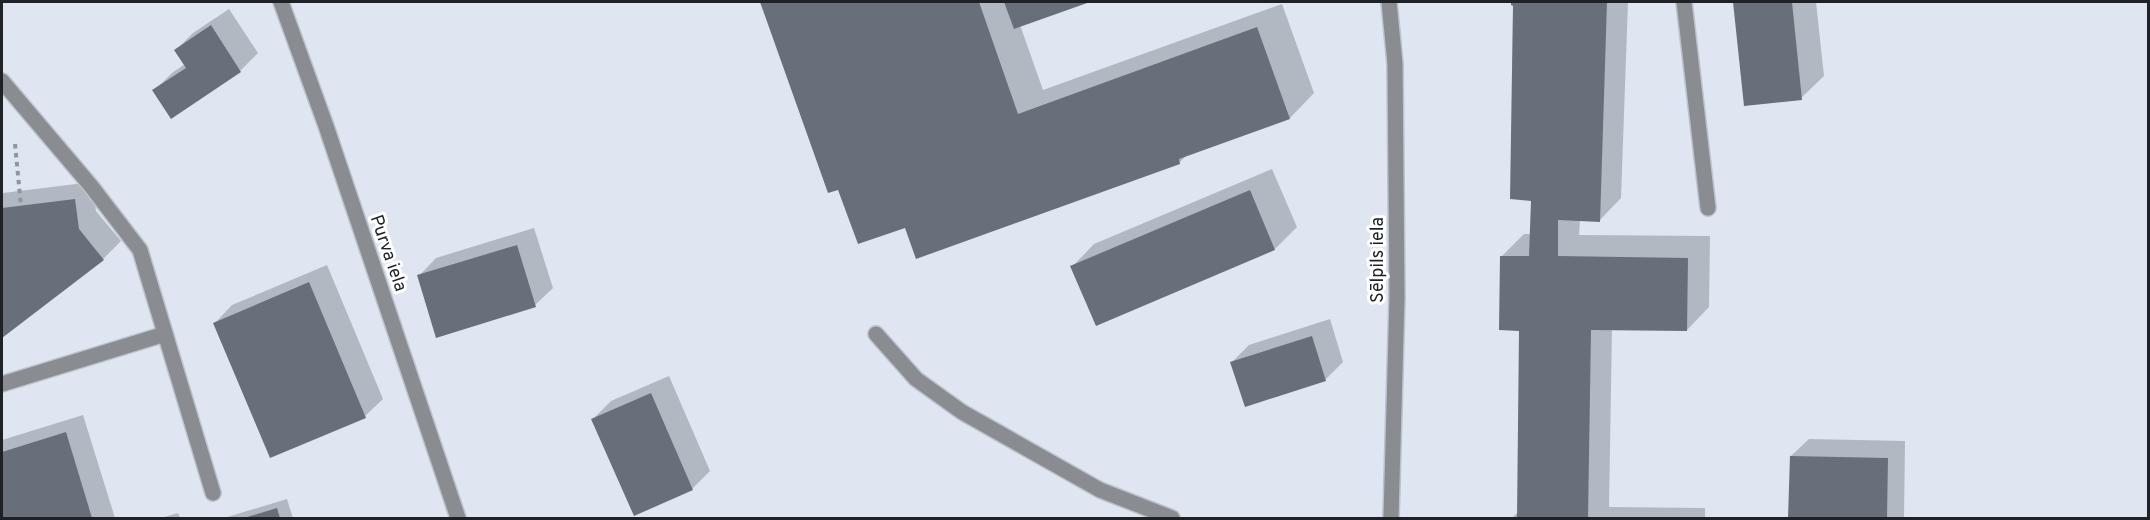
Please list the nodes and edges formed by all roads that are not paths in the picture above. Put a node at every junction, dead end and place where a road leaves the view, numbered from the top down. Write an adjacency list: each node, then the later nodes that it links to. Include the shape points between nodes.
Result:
1 (281, 2): 10 (street, Purva iela)
2 (1389, 2): 12 (street, Sēlpils iela, via 1395,64 1396,285)
3 (1684, 2): 5 (street)
4 (2, 81): 6 (street, via 140,250)
5 (1708, 208)
6 (165, 334): 8 (street); 9 (street)
7 (876, 334): 11 (street, via 916,379 962,412 1100,490)
8 (2, 384)
9 (213, 493)
10 (458, 519)
11 (1172, 519)
12 (1391, 519)

